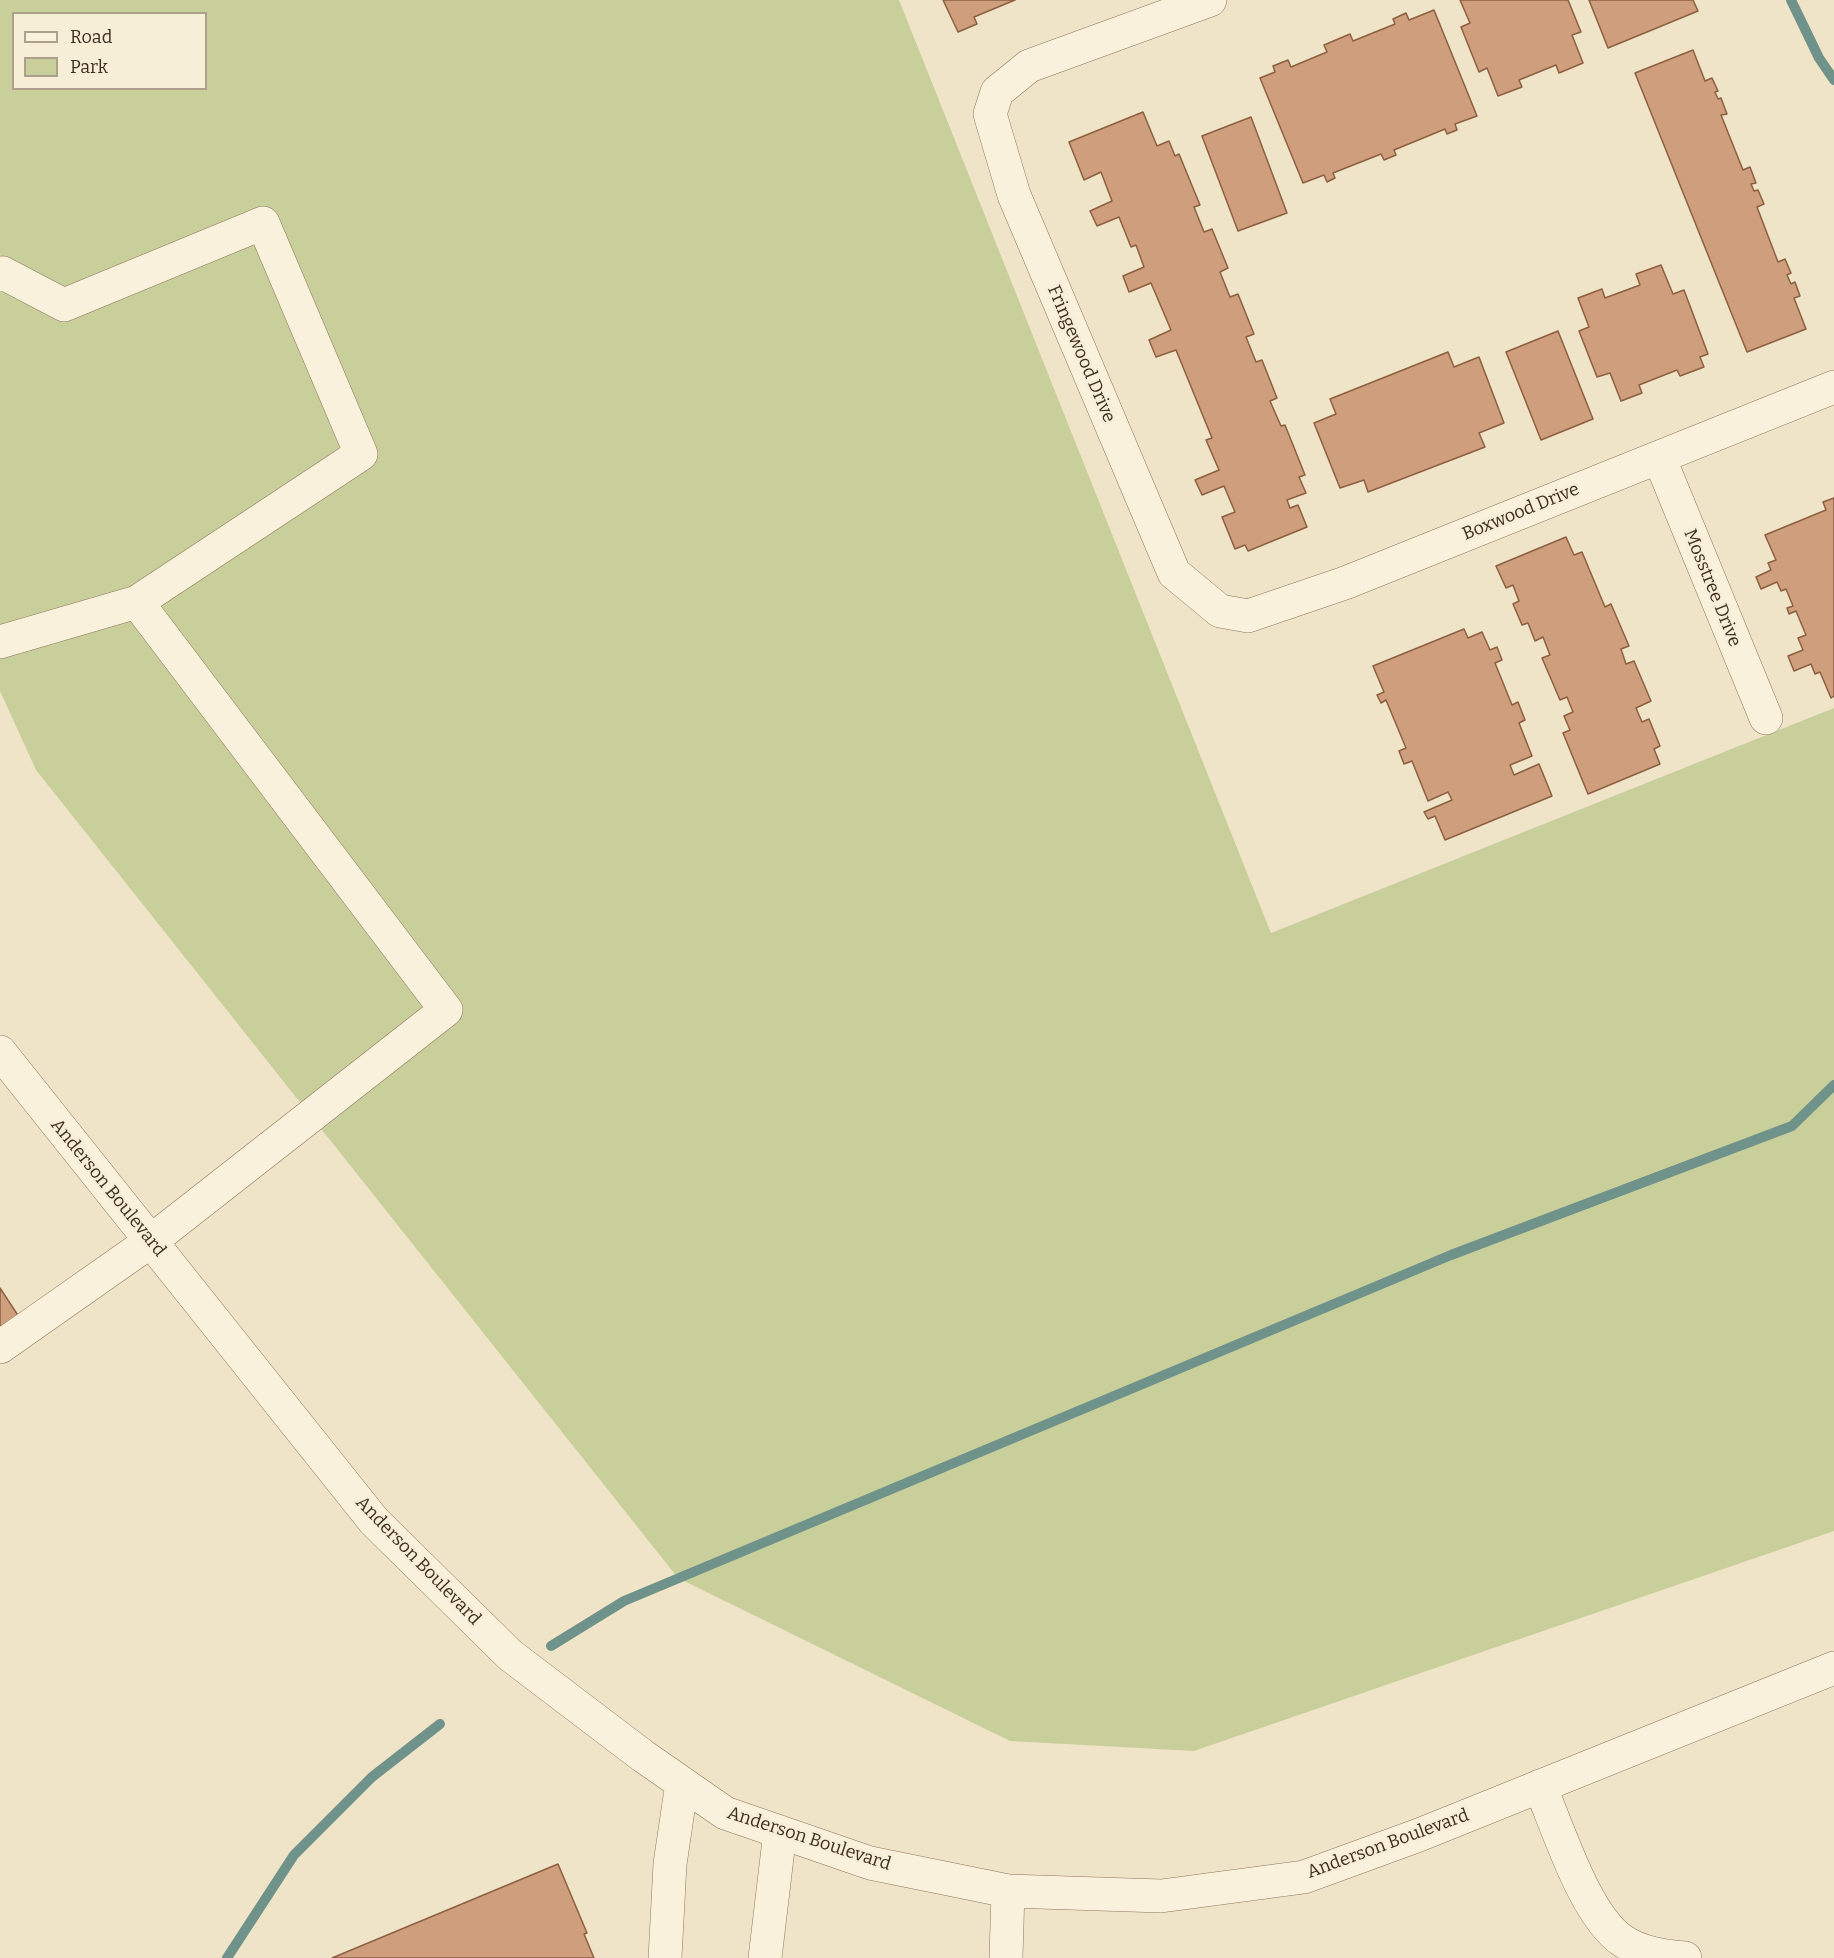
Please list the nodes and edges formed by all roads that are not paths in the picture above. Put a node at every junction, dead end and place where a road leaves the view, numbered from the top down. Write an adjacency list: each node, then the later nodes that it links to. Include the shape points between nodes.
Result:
1 (1210, 0): 2 (street)
2 (1176, 5): 6 (street, Fringewood Drive, via 1029,66 998,92 990,114 1014,195 1174,573)
3 (0, 275): 7 (street, via 3,273 64,305 262,223 361,454)
4 (1834, 387): 5 (street, Boxwood Drive)
5 (1659, 457): 6 (street, Boxwood Drive, via 1345,583 1248,616 1220,611); 9 (street, Mosstree Drive)
6 (1208, 600)
7 (137, 602): 8 (street); 11 (street, via 446,1010)
8 (0, 642)
9 (1766, 718)
10 (0, 1052): 11 (street, Anderson Boulevard)
11 (151, 1240): 12 (street); 14 (street, Anderson Boulevard, via 374,1521 510,1655)
12 (0, 1347)
13 (1834, 1668): 15 (street, Anderson Boulevard)
14 (682, 1783): 16 (street, Anderson Boulevard, via 725,1813); 18 (street, via 670,1864)
15 (1540, 1786): 17 (street, Anderson Boulevard, via 1304,1877 1161,1896); 21 (street, via 1598,1916 1622,1941 1657,1955)
16 (780, 1832): 17 (street, Anderson Boulevard, via 870,1863); 19 (street)
17 (1008, 1891): 20 (street)
18 (665, 1958)
19 (765, 1958)
20 (1006, 1958)
21 (1685, 1958)

